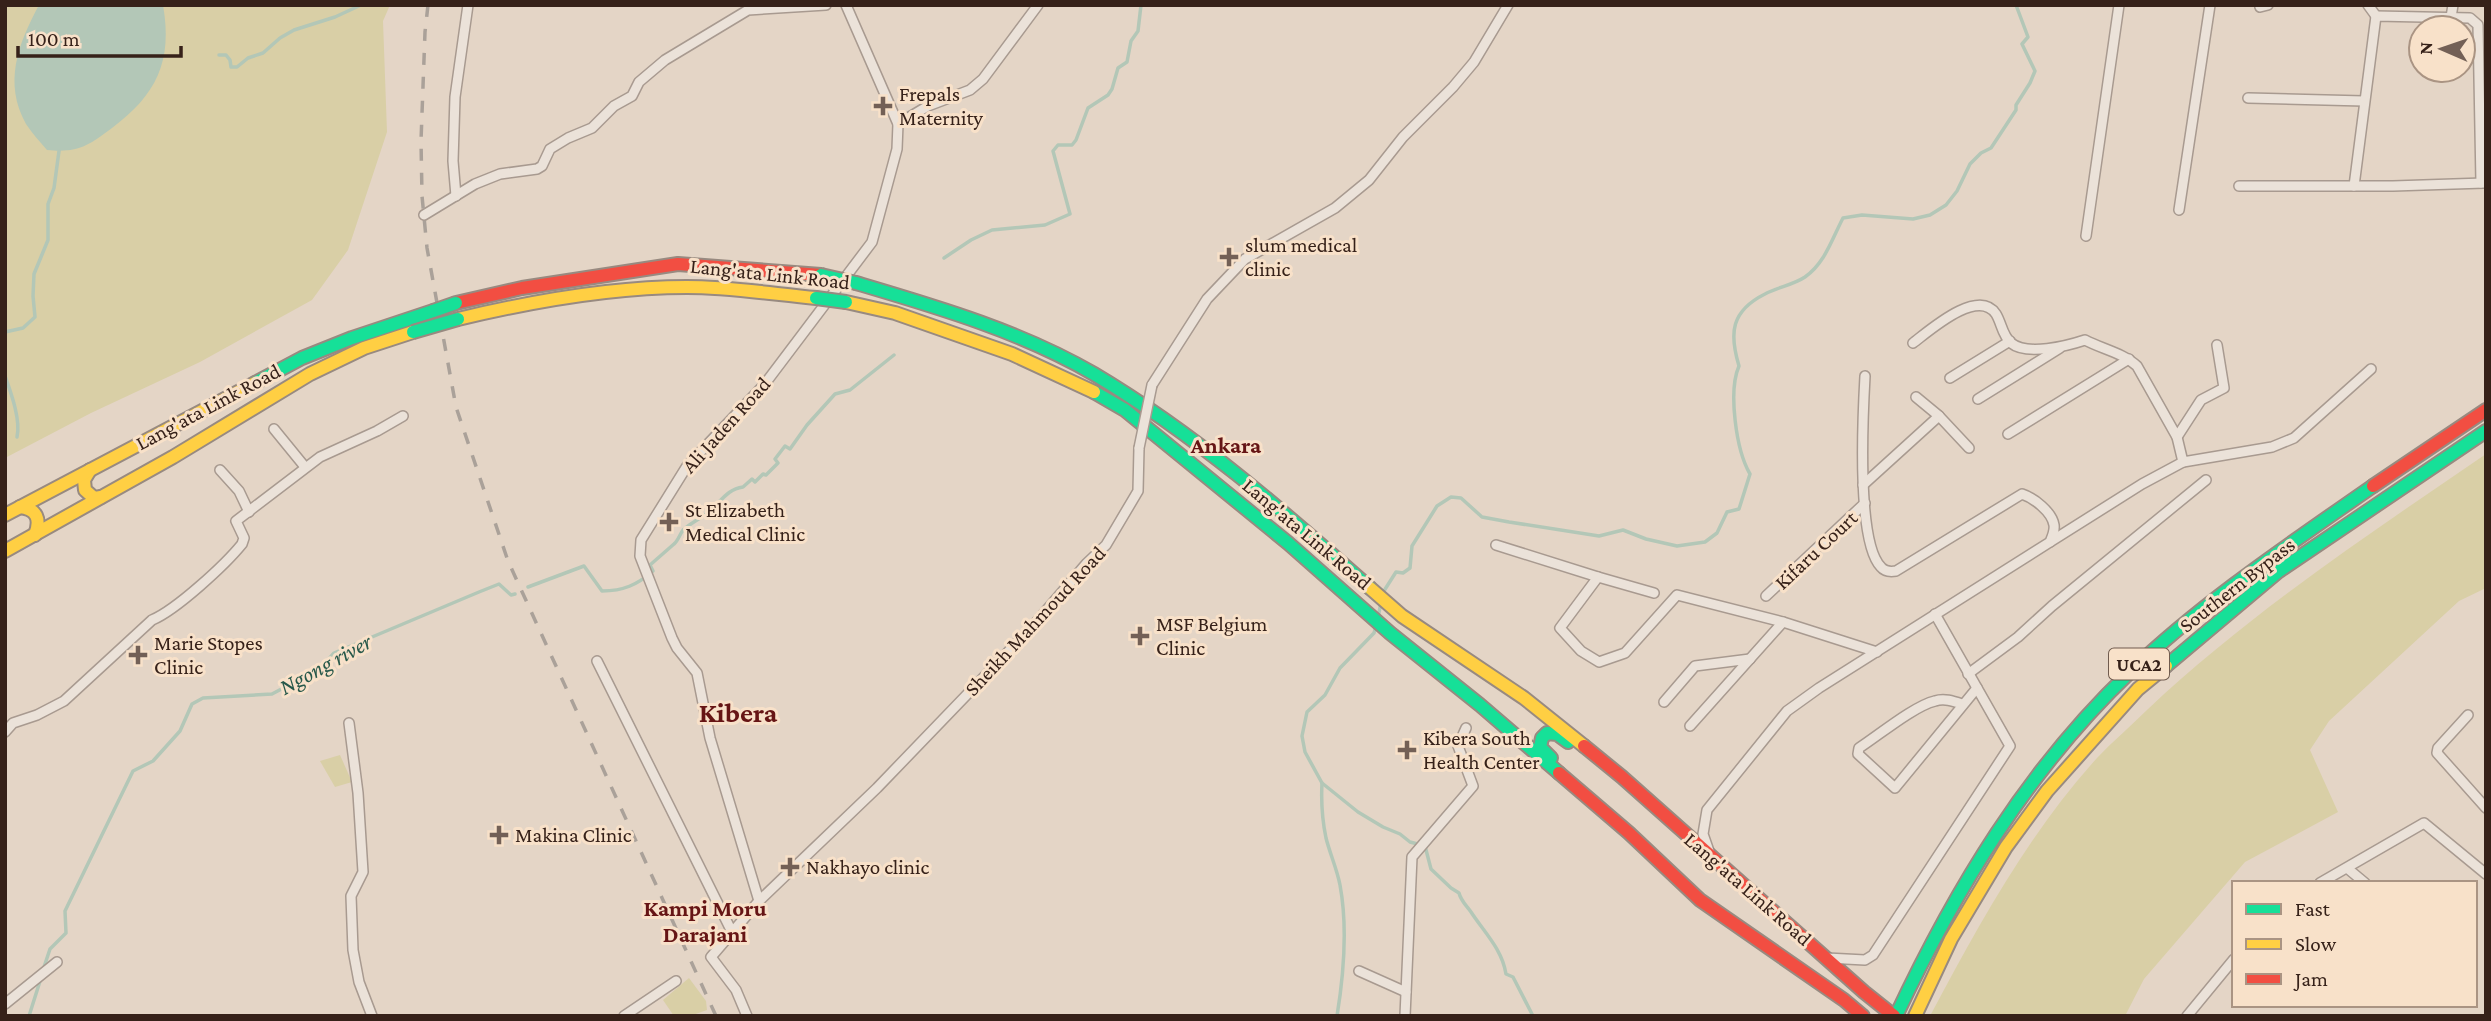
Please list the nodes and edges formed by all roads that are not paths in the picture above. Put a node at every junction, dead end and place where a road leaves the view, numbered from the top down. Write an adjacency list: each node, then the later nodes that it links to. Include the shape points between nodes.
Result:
1 (468, 5): 19 (street, via 455,97)
2 (826, 5): 19 (street, via 748,10 665,60 639,82 632,96 592,128 550,149 542,166 500,174)
3 (846, 5): 14 (street, Ali Jaden Road)
4 (1038, 5): 14 (street, via 983,79 970,90)
5 (1507, 5): 81 (street, Sheikh Mahmoud Road, bridge, via 1474,62 1369,180 1335,208 1245,259 1207,299 1152,384 1139,448 1138,491 1107,545 877,788)
6 (2119, 5): 22 (street)
7 (2210, 5): 20 (street)
8 (2368, 5): 9 (street)
9 (2376, 16): 10 (street); 13 (street)
10 (2407, 16)
11 (2477, 24): 15 (street)
12 (2248, 98): 13 (street)
13 (2364, 102): 18 (street)
14 (898, 124): 81 (street, Ali Jaden Road, via 897,149 872,242 764,385 687,466 641,540 640,556 657,604 677,648 697,673 710,738)
15 (2483, 127): 16 (street)
16 (2484, 183): 18 (street)
17 (2239, 186): 18 (street)
18 (2354, 186)
19 (456, 196): 21 (street)
20 (2179, 211)
21 (424, 215)
22 (2086, 236)
23 (2010, 341): 24 (street, via 1996,313 1972,305); 26 (street, via 2028,348); 30 (street)
24 (1913, 343)
25 (2217, 345): 39 (street, via 2224,388 2202,400)
26 (2062, 347): 27 (street, via 2085,340); 32 (street)
27 (2129, 359): 38 (street); 39 (street)
28 (2371, 369): 41 (street, via 2294,438 2272,447)
29 (1865, 376): 46 (street)
30 (1950, 378)
31 (1916, 397): 35 (street)
32 (1978, 399)
33 (2486, 410): 96 (main road, Southern Bypass / UCA2, via 2306,531 2127,675 2067,740 1997,830 1943,919)
34 (403, 416): 42 (street)
35 (1940, 416): 40 (street); 46 (street)
36 (274, 429): 42 (street)
37 (2486, 431): 97 (main road, Southern Bypass / UCA2, via 2279,571 2138,689 2047,791 2006,847 1951,939)
38 (2008, 435)
39 (2177, 437): 41 (street)
40 (1969, 448)
41 (2183, 462): 53 (street)
42 (305, 467): 50 (street)
43 (91, 469): 47 (main road, via 84,480 85,490 94,498); 49 (main road, Lang'ata Link Road); 73 (main road, Lang'ata Link Road, bridge, via 302,358 456,303 678,264 821,275 934,306 1016,336 1092,373 1184,432 1402,616 1524,698)
44 (220, 470): 50 (street, via 239,491)
45 (2206, 480): 64 (street)
46 (1863, 485): 48 (street)
47 (101, 497): 52 (main road, Lang'ata Link Road); 75 (main road, Lang'ata Link Road, bridge, via 310,374 364,348 458,319 523,303 616,290 719,288 846,302 895,313 1047,368 1136,419)
48 (1866, 503): 53 (street, via 1871,545 1887,572 1896,571 2022,494 2034,498 2052,519 2055,528); 58 (street, Kifaru Court)
49 (20, 507): 51 (main road, Lang'ata Link Road); 52 (main road, via 32,508 38,515)
50 (248, 512): 72 (street, via 236,521 242,544 200,584 131,638 64,701 13,723)
51 (5, 515)
52 (35, 535): 55 (main road, Lang'ata Link Road)
53 (2050, 542): 59 (street)
54 (1496, 545): 56 (street)
55 (5, 551)
56 (1598, 577): 57 (street); 60 (street, via 1560,628 1581,651 1599,662 1625,653 1677,595)
57 (1654, 593)
58 (1766, 596)
59 (1935, 614): 61 (street); 64 (street)
60 (1783, 622): 61 (street); 62 (street)
61 (1877, 652): 76 (street, via 1787,711 1707,810 1703,834)
62 (1750, 659): 66 (street, via 1695,666); 70 (street)
63 (597, 661): 82 (street)
64 (1968, 674): 65 (street)
65 (1977, 688): 67 (street); 83 (street, via 2010,746 1873,955 1866,960)
66 (1664, 702)
67 (1962, 704): 67 (street, via 1895,788 1858,754 1859,748 1925,704 1937,700)
68 (2468, 715): 74 (street, via 2437,753)
69 (349, 723): 92 (street, via 363,872 351,896 353,950)
70 (1690, 726)
71 (1466, 728): 88 (street, via 1458,746 1473,786 1412,857)
72 (5, 732)
73 (1622, 777): 75 (main road, via 1558,734 1547,733 1542,738 1541,747); 76 (main road, Lang'ata Link Road)
74 (2485, 805)
75 (1629, 834): 91 (main road, Lang'ata Link Road, via 1700,900)
76 (1712, 858): 83 (main road, Lang'ata Link Road)
77 (2347, 868): 78 (street, via 2424,823); 79 (street); 80 (street)
78 (2486, 874)
79 (2324, 881)
80 (2363, 881)
81 (759, 901): 82 (street, Sheikh Mahmoud Road)
82 (732, 932): 94 (street, Sheikh Mahmoud Road, via 711,957 736,990)
83 (1827, 958): 96 (main road, Lang'ata Link Road)
84 (57, 961): 89 (street)
85 (2232, 961): 98 (street)
86 (1360, 971): 88 (street)
87 (676, 981): 90 (street)
88 (1406, 992): 95 (street)
89 (5, 1004)
90 (636, 1011): 93 (street)
91 (1858, 1011)
92 (372, 1016)
93 (624, 1016)
94 (747, 1016)
95 (1405, 1016)
96 (1895, 1016)
97 (1914, 1016)
98 (2187, 1016)

